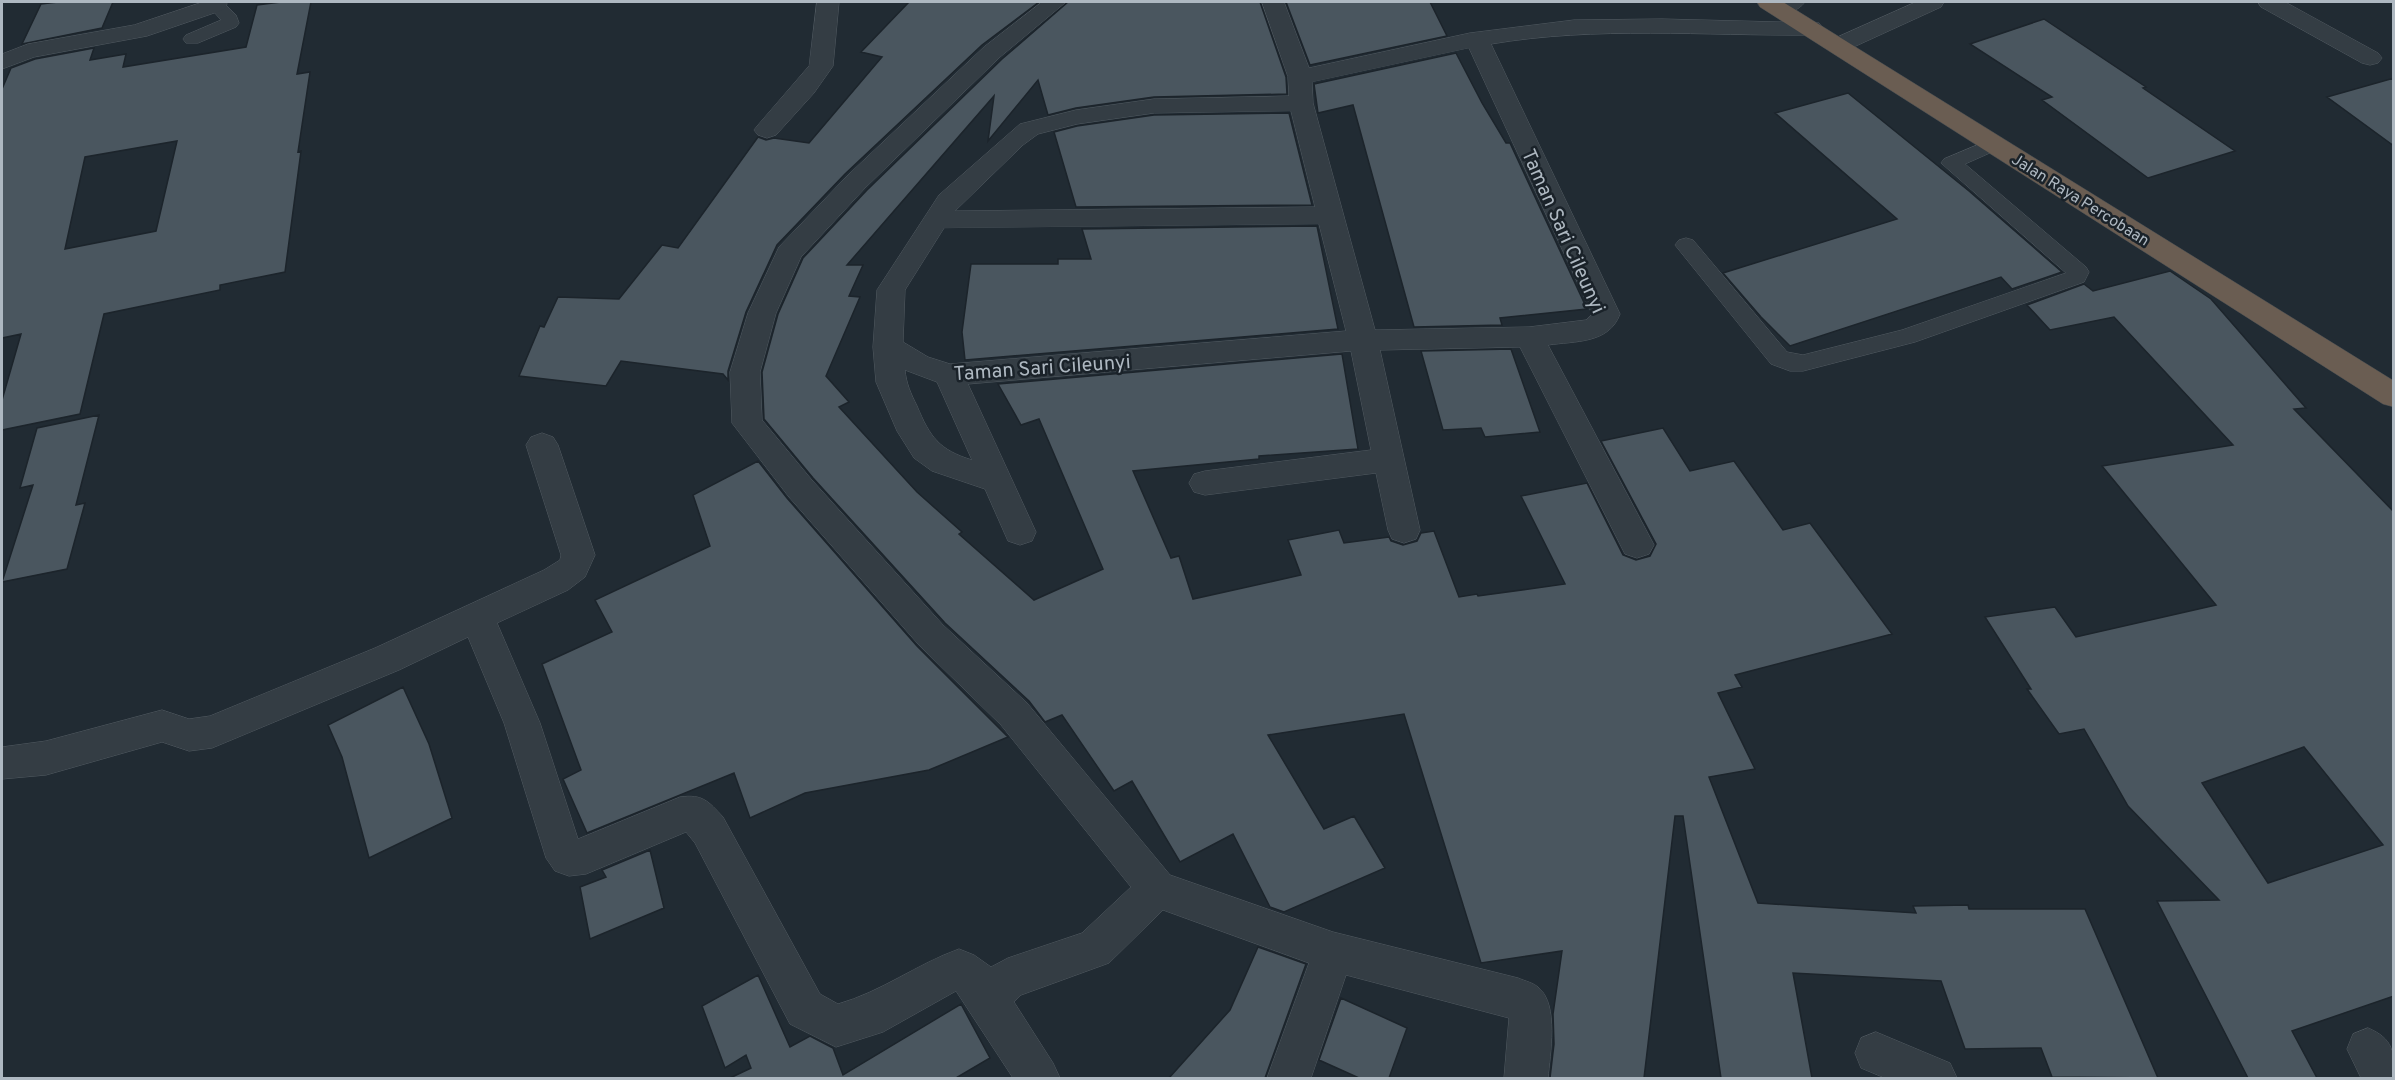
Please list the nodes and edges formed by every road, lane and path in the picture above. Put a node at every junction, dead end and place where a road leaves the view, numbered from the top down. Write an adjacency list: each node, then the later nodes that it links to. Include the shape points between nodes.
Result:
1 (828, 2): 15 (street, via 821,68)
2 (1055, 2): 34 (street, via 992,52 856,182 789,253 762,313 745,372 747,423 931,635 1014,714)
3 (1273, 2): 14 (street)
4 (1933, 2): 11 (street)
5 (2269, 2): 12 (street)
6 (215, 3): 9 (lane, via 230,23); 13 (street, via 139,31 28,51)
7 (1780, 4): 8 (highway, Jalan Raya Percobaan)
8 (1811, 28): 10 (street, via 1576,27); 11 (highway, Jalan Raya Percobaan)
9 (192, 39)
10 (1477, 40): 14 (street); 20 (street, Taman Sari Cileunyi, via 1606,314 1604,322 1593,329)
11 (1839, 45): 16 (highway, Jalan Raya Percobaan)
12 (2370, 58)
13 (2, 62)
14 (1300, 90): 17 (street); 18 (street, via 1076,117 1029,129 948,201)
15 (767, 130)
16 (1994, 144): 19 (lane, via 1951,163 2072,265 2078,272 2076,276 1907,336 1790,363 1779,358); 24 (highway, Jalan Raya Percobaan)
17 (1331, 215): 18 (street); 21 (street)
18 (937, 220): 22 (street, via 891,290)
19 (1686, 245)
20 (1529, 337): 21 (street, Taman Sari Cileunyi); 31 (street)
21 (1363, 340): 23 (street, Taman Sari Cileunyi); 26 (street)
22 (888, 347): 23 (street, Taman Sari Cileunyi); 27 (street, via 891,382 912,431 926,450 943,463)
23 (949, 375): 27 (street)
24 (2394, 396)
25 (542, 445): 32 (street, via 578,555 573,568 556,580)
26 (1389, 460): 28 (street); 29 (street)
27 (997, 481): 30 (street)
28 (1205, 483)
29 (1404, 530)
30 (1020, 532)
31 (1637, 545)
32 (477, 618): 33 (street, via 212,732 189,735 162,726 46,758); 36 (street, via 522,723 560,845 569,858 586,856 680,815 694,813 708,830 805,1009 836,1026 868,1017 959,969 974,978)
33 (2, 763)
34 (1157, 889): 35 (street); 36 (street, via 1095,949 1008,979)
35 (1333, 952): 39 (street); 40 (street, via 1518,999 1531,1011)
36 (987, 997): 38 (street)
37 (1876, 1053): 41 (street)
38 (1038, 1078)
39 (1289, 1078)
40 (1526, 1078)
41 (1935, 1078)

